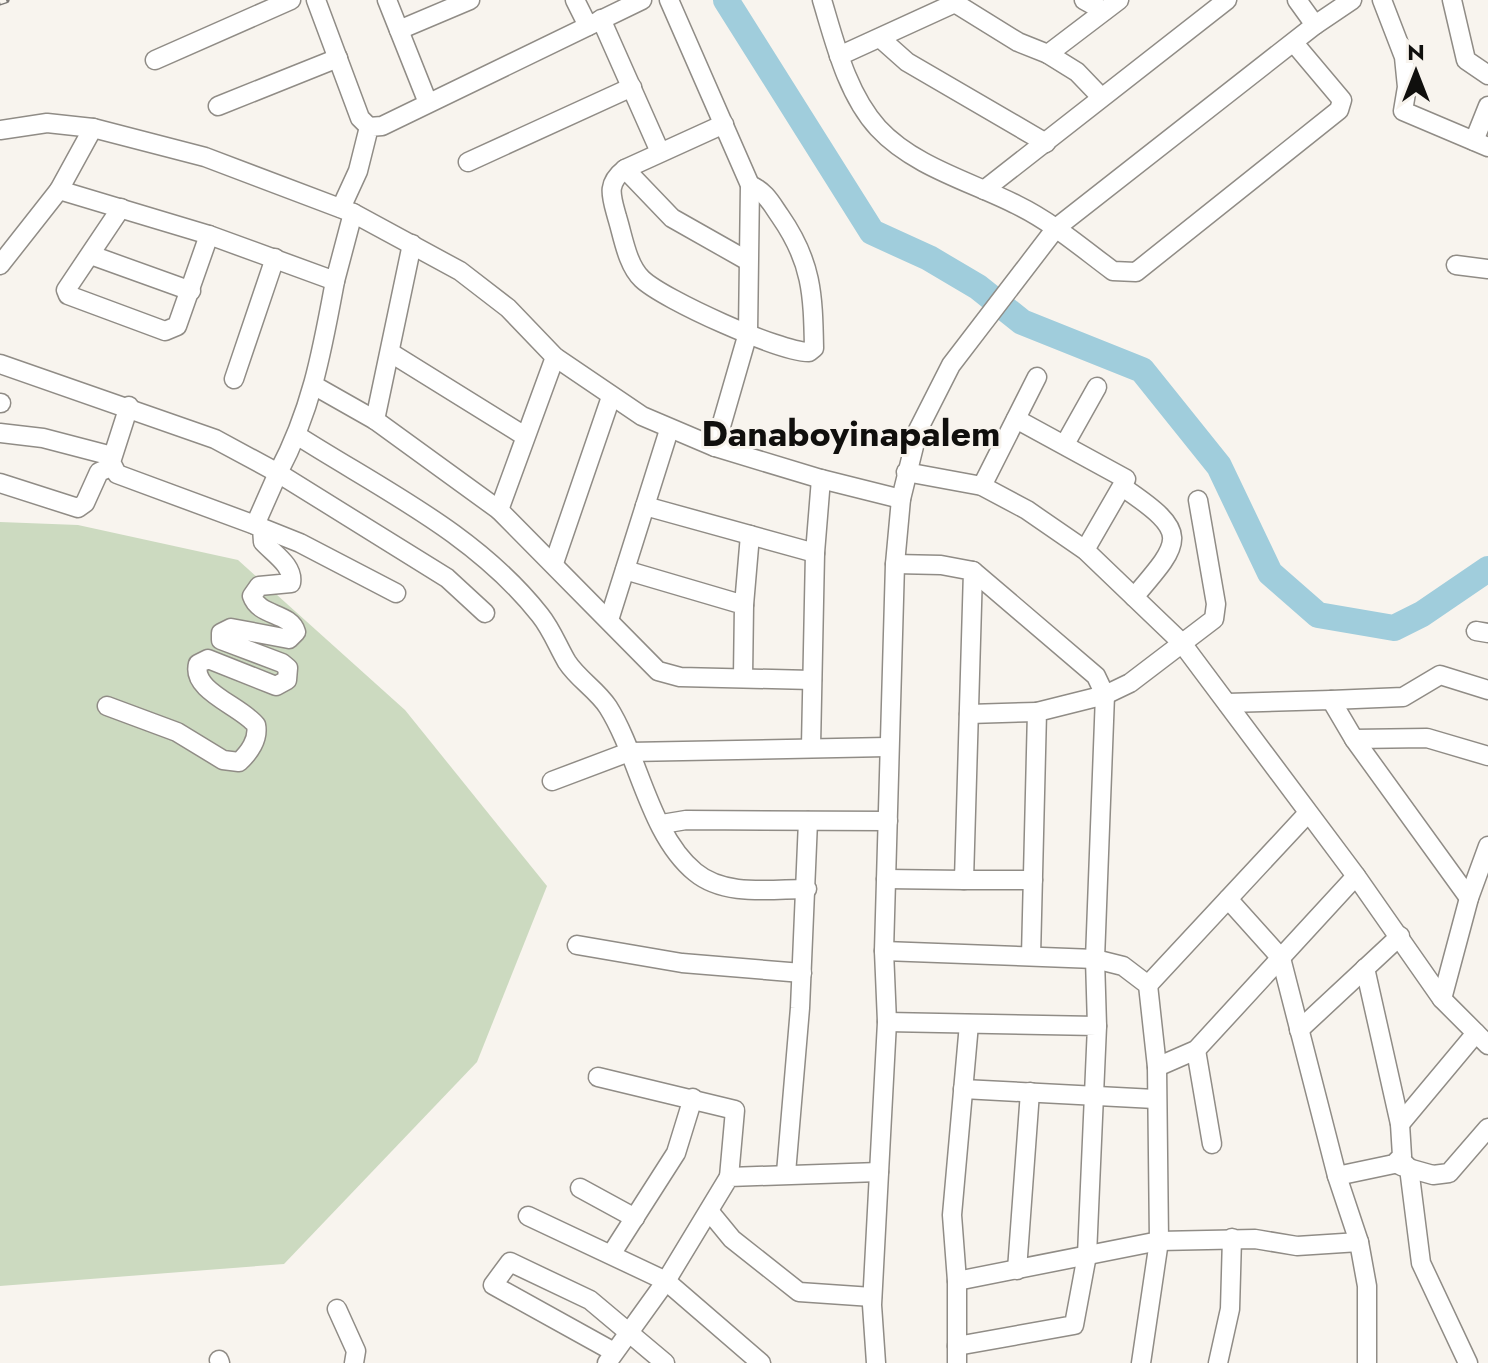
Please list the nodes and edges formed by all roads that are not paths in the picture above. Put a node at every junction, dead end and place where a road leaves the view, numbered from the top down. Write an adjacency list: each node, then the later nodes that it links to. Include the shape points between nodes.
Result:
1 (291, 0): 25 (street)
2 (316, 0): 24 (street)
3 (387, 0): 19 (street)
4 (470, 0): 19 (street)
5 (575, 0): 17 (street)
6 (642, 0): 17 (street)
7 (669, 0): 32 (street)
8 (822, 0): 23 (street)
9 (1084, 0): 16 (street)
10 (1297, 0): 18 (street)
11 (1352, 0): 18 (street)
12 (1382, 0): 37 (street, via 1404,57 1403,111)
13 (1452, 0): 26 (street, via 1466,60)
14 (1222, 1): 28 (street)
15 (954, 2): 20 (street); 22 (street, via 1018,42)
16 (1112, 5): 22 (street)
17 (595, 23): 27 (street); 29 (street)
18 (1315, 25): 21 (street)
19 (399, 30): 29 (street)
20 (880, 38): 23 (street); 36 (street, via 907,62)
21 (1294, 43): 46 (street); 46 (street, via 1343,105 1136,272 1113,271)
22 (1048, 54): 28 (street, via 1077,72)
23 (839, 56): 43 (street, via 878,128 926,162)
24 (338, 58): 30 (street); 33 (street, via 360,118)
25 (155, 60)
26 (1488, 75)
27 (632, 87): 38 (street); 39 (street)
28 (1101, 97): 36 (street)
29 (428, 103): 33 (street)
30 (218, 106)
31 (1488, 106): 37 (street)
32 (724, 124): 38 (street); 41 (street)
33 (369, 127): 45 (street)
34 (93, 128): 35 (street, via 47,123); 42 (street); 45 (street, via 205,157)
35 (0, 130)
36 (1046, 143): 43 (street)
37 (1481, 144)
38 (660, 152): 40 (street)
39 (468, 162)
40 (625, 169): 51 (street, via 672,218); 57 (street, via 615,177 610,193 640,277 658,291)
41 (750, 185): 51 (street); 57 (street, via 764,192 801,249 812,285 814,348 800,352)
42 (59, 190): 44 (street); 52 (street)
43 (984, 190): 46 (street)
44 (121, 208): 47 (street); 49 (street)
45 (347, 211): 48 (street); 55 (street)
46 (1056, 228): 76 (street, via 972,335 930,402)
47 (209, 235): 50 (street); 56 (street)
48 (412, 244): 58 (street); 59 (street, via 460,271 508,308)
49 (91, 255): 56 (street); 56 (street, via 67,285 68,295 165,331 177,326)
50 (275, 258): 55 (street); 62 (street)
51 (748, 261): 57 (street)
52 (0, 265)
53 (1456, 265): 54 (street)
54 (1488, 269)
55 (335, 281): 63 (street)
56 (191, 291)
57 (748, 333): 74 (street)
58 (391, 353): 68 (street); 71 (street)
59 (555, 357): 65 (street); 71 (street)
60 (0, 364): 66 (street)
61 (1037, 377): 67 (street)
62 (234, 379)
63 (315, 386): 68 (street); 72 (street)
64 (1097, 387): 73 (street)
65 (611, 397): 69 (street); 90 (street)
66 (129, 406): 75 (street); 77 (street, via 215,439)
67 (1016, 419): 73 (street); 80 (street)
68 (375, 420): 85 (street)
69 (669, 430): 74 (street); 84 (street)
70 (0, 433): 75 (street, via 43,438)
71 (523, 435): 85 (street)
72 (298, 436): 77 (street); 112 (street, via 433,517 491,564 540,615 567,661 606,703)
73 (1065, 444): 81 (street, via 1122,474)
74 (715, 447): 78 (street)
75 (111, 462): 79 (street, via 78,508); 86 (street, via 117,474)
76 (906, 472): 80 (street); 82 (street)
77 (278, 473): 86 (street); 97 (street, via 436,571)
78 (821, 479): 82 (street); 89 (street)
79 (0, 483)
80 (982, 486): 88 (street)
81 (1124, 488): 88 (street); 95 (street, via 1159,512 1173,539 1168,558)
82 (901, 499): 91 (street)
83 (1198, 500): 99 (street, via 1216,613 1210,624)
84 (645, 506): 87 (street); 92 (street)
85 (499, 510): 90 (street)
86 (259, 527): 94 (street); 106 (street, via 263,542 291,569 292,578 281,586 259,586 252,596 255,603 289,621 296,632 289,639 231,628 221,633 221,640 282,663 288,668 287,680 276,686 208,659 196,671 202,683 256,725 256,739 245,757 239,762 223,760 177,732)
87 (750, 535): 89 (street); 96 (street)
88 (1085, 550): 95 (street)
89 (815, 553): 101 (street)
90 (554, 563): 98 (street)
91 (895, 564): 93 (street); 111 (street)
92 (625, 570): 96 (street); 98 (street)
93 (973, 571): 103 (street, via 1096,676); 108 (street)
94 (396, 593)
95 (1134, 597): 99 (street)
96 (744, 605): 100 (street)
97 (485, 613)
98 (609, 620): 100 (street, via 651,666 667,675)
99 (1181, 642): 103 (street, via 1130,683); 105 (street)
100 (743, 677): 101 (street)
101 (812, 680): 110 (street)
102 (1488, 690): 104 (street, via 1440,675 1403,697)
103 (1105, 695): 107 (street); 132 (street)
104 (1331, 700): 105 (street); 109 (street)
105 (1227, 703): 115 (street)
106 (107, 706)
107 (1037, 712): 108 (street); 123 (street)
108 (969, 714): 122 (street)
109 (1354, 739): 113 (street, via 1427,738); 125 (street)
110 (811, 746): 111 (street); 112 (street)
111 (887, 747): 117 (street)
112 (629, 752): 114 (street); 118 (street)
113 (1488, 756)
114 (552, 781)
115 (1308, 813): 120 (street); 126 (street)
116 (808, 821): 117 (street); 118 (street); 124 (street)
117 (888, 821): 121 (street)
118 (662, 824): 124 (street, via 683,860 711,882 744,889)
119 (1488, 846): 125 (street)
120 (1356, 876): 127 (street); 131 (street)
121 (886, 879): 122 (street); 129 (street)
122 (964, 880): 123 (street)
123 (1033, 880): 130 (street)
124 (807, 889): 134 (street)
125 (1469, 898): 136 (street)
126 (1228, 899): 131 (street); 135 (street)
127 (1400, 936): 133 (street); 136 (street)
128 (577, 945): 134 (street, via 682,963)
129 (884, 951): 130 (street); 137 (street)
130 (1031, 956): 132 (street)
131 (1281, 958): 140 (street); 142 (street)
132 (1095, 959): 135 (street, via 1123,966); 139 (street)
133 (1365, 968): 140 (street); 150 (street)
134 (802, 973): 155 (street)
135 (1148, 985): 143 (street)
136 (1442, 999): 141 (street)
137 (887, 1022): 138 (street); 154 (street)
138 (969, 1024): 139 (street); 145 (street)
139 (1097, 1026): 147 (street)
140 (1299, 1030): 156 (street)
141 (1482, 1039): 150 (street)
142 (1196, 1050): 143 (street); 152 (street)
143 (1157, 1067): 149 (street)
144 (598, 1077): 148 (street)
145 (963, 1089): 146 (street); 169 (street, via 952,1215)
146 (1030, 1092): 147 (street); 167 (street)
147 (1094, 1095): 149 (street); 166 (street)
148 (693, 1098): 157 (street, via 735,1110); 161 (street, via 676,1153)
149 (1155, 1099): 163 (street)
150 (1400, 1124): 153 (street)
151 (1488, 1128): 153 (street, via 1449,1173 1433,1175)
152 (1212, 1144)
153 (1401, 1164): 156 (street); 182 (street, via 1421,1263)
154 (879, 1172): 155 (street); 170 (street)
155 (786, 1173): 157 (street)
156 (1337, 1176): 164 (street)
157 (729, 1177): 159 (street)
158 (580, 1188): 161 (street)
159 (709, 1211): 168 (street); 170 (street, via 732,1239 799,1292)
160 (528, 1216): 165 (street)
161 (635, 1218): 165 (street)
162 (1232, 1238): 163 (street); 164 (street, via 1297,1246); 180 (street, via 1230,1309)
163 (1159, 1241): 166 (street); 179 (street)
164 (1359, 1242): 181 (street, via 1367,1286)
165 (612, 1253): 168 (street)
166 (1087, 1255): 167 (street); 173 (street, via 1074,1325)
167 (1017, 1270): 169 (street)
168 (666, 1281): 172 (street); 177 (street)
169 (957, 1281): 173 (street)
170 (872, 1297): 178 (street)
171 (337, 1309): 175 (street, via 356,1351)
172 (630, 1330): 174 (street); 174 (street, via 590,1300 510,1262 493,1285); 176 (street)
173 (957, 1355)
174 (610, 1358)
175 (354, 1363)
176 (665, 1363)
177 (761, 1363)
178 (876, 1363)
179 (1141, 1363)
180 (1218, 1363)
181 (1367, 1363)
182 (1468, 1363)

